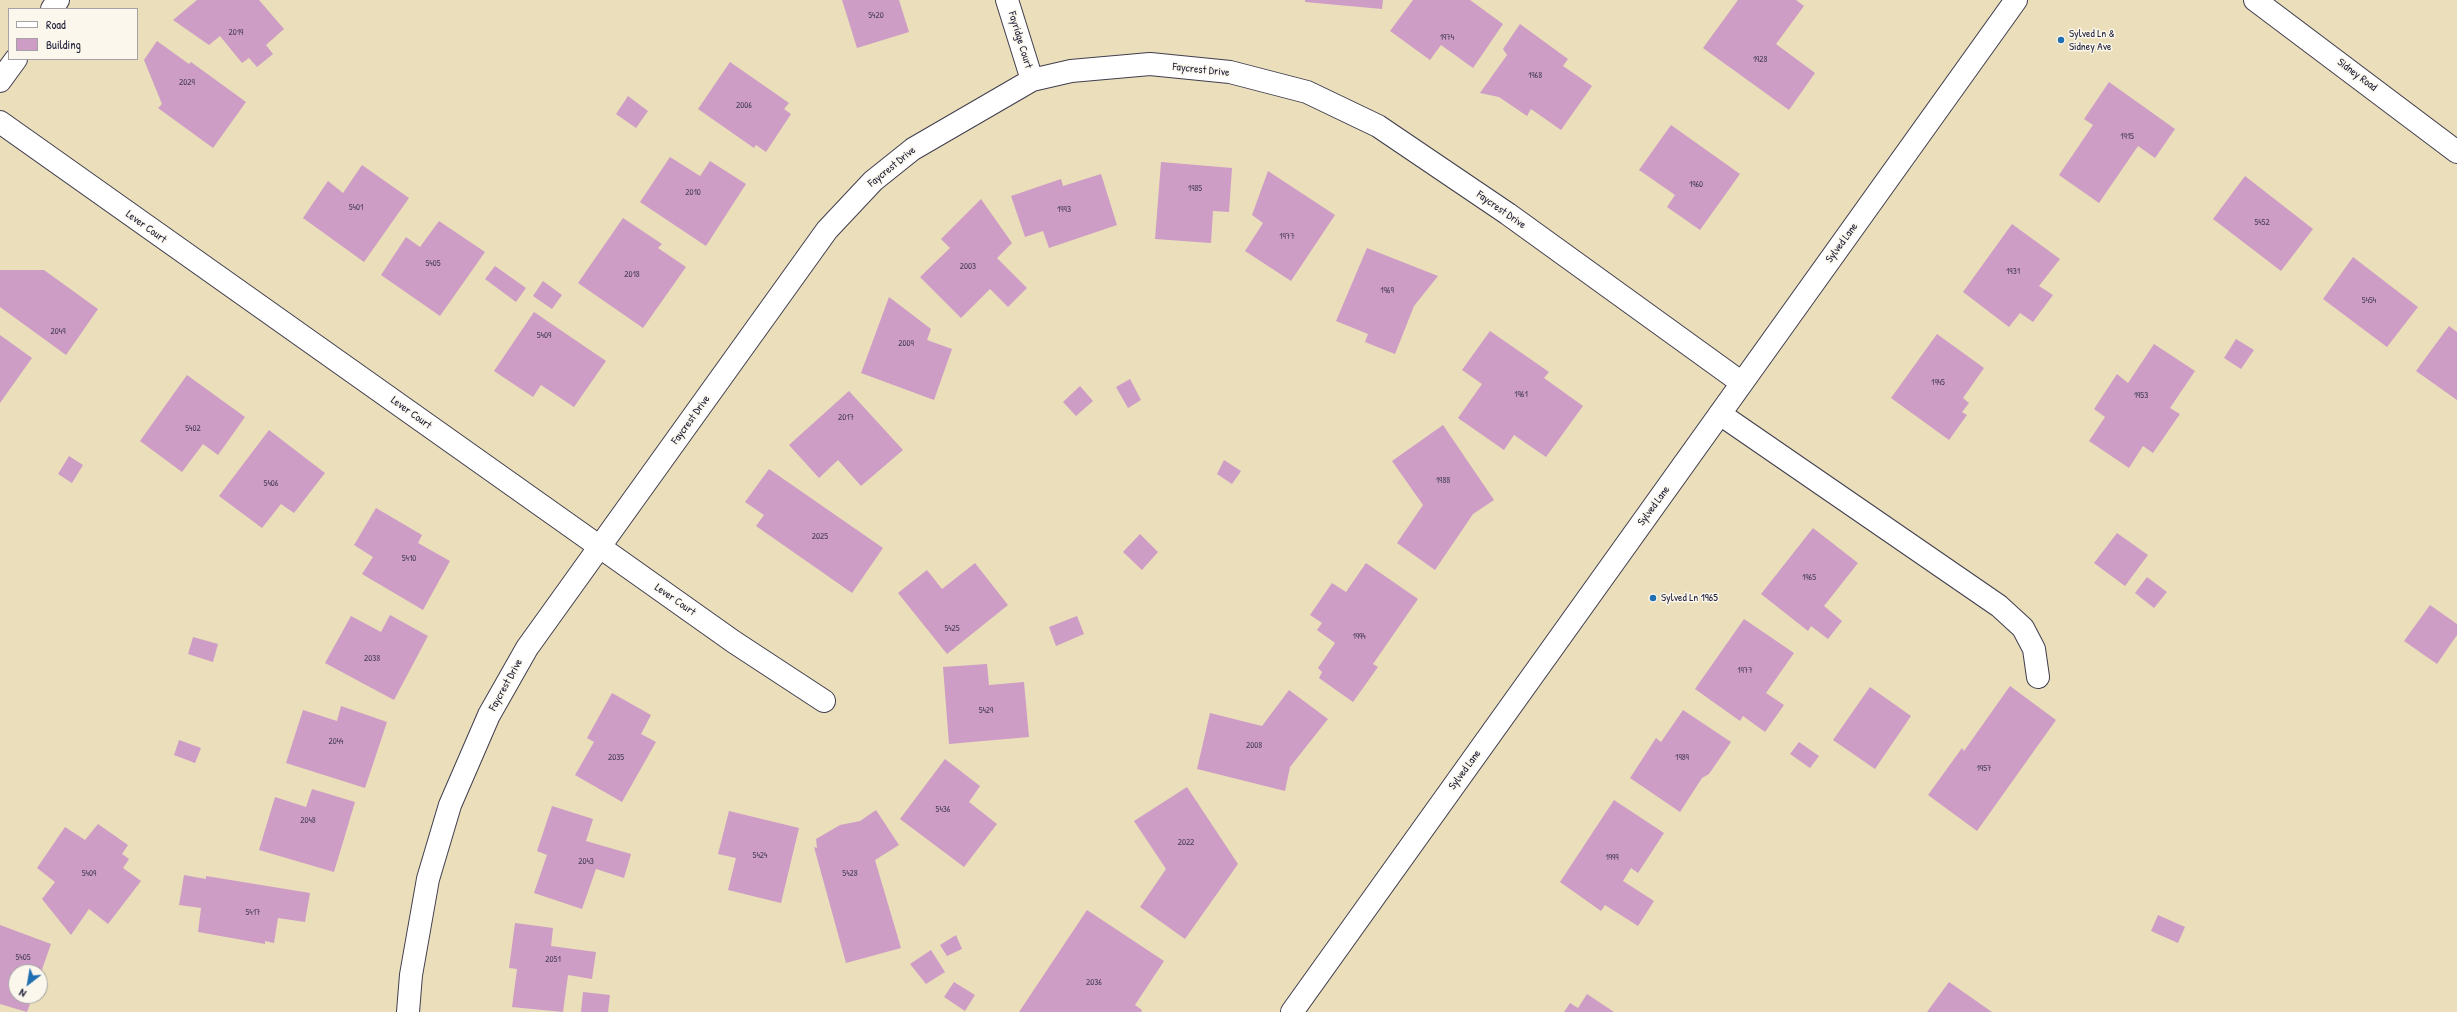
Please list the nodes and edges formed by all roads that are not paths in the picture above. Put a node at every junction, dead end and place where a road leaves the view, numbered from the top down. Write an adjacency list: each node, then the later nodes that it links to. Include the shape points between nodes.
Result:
1 (1007, 0): 5 (street, Fayridge Court)
2 (2016, 0): 9 (street, Sylved Lane)
3 (2255, 0): 8 (street, Sidney Road)
4 (15, 60): 6 (street)
5 (1032, 80): 9 (street, Faycrest Drive, via 1071,71 1150,64 1230,72 1306,92 1378,126 1508,214); 11 (street, Faycrest Drive, via 913,149 873,181 827,230)
6 (0, 81)
7 (0, 122): 11 (street, Lever Court)
8 (2457, 152)
9 (1742, 383): 10 (street, Sylved Lane)
10 (1720, 414): 12 (street, via 1999,606 2022,628 2034,649); 15 (street, Sylved Lane)
11 (600, 547): 13 (street, Lever Court, via 734,642); 14 (street, Faycrest Drive, via 527,648 489,715 450,805 428,879 411,975)
12 (2038, 677)
13 (824, 701)
14 (408, 1012)
15 (1292, 1012)

